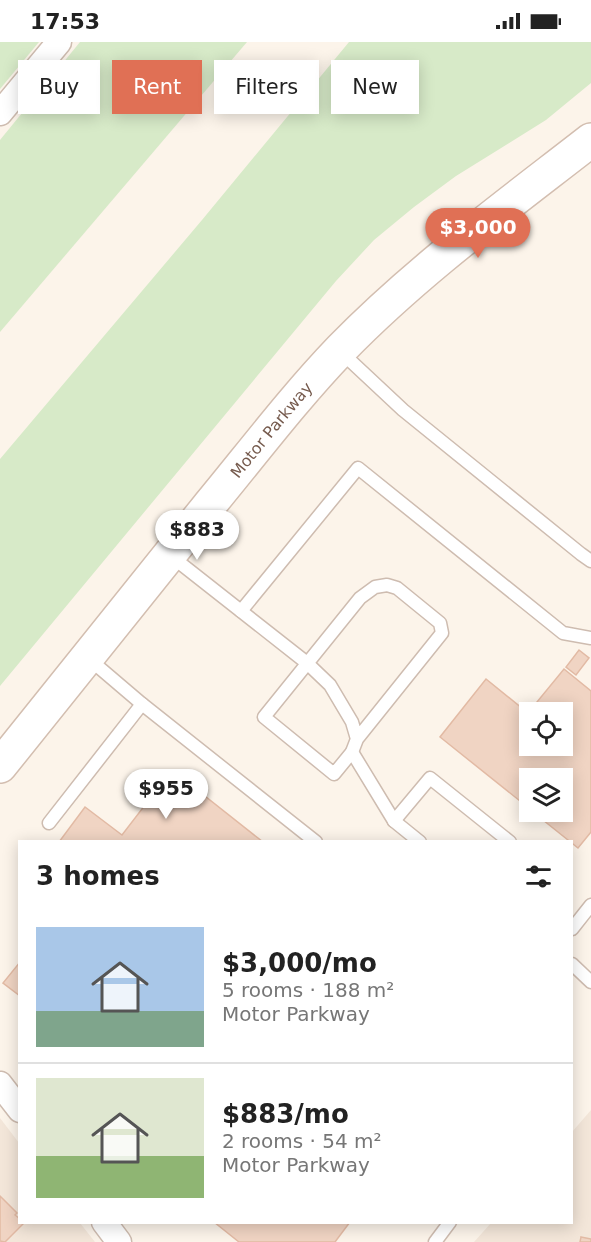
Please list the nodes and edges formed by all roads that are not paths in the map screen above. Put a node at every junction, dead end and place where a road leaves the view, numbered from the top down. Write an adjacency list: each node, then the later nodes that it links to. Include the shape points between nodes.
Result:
1 (59, 42): 2 (street)
2 (0, 113)
3 (591, 140): 4 (main road, Motor Parkway, via 461,240)
4 (340, 350): 5 (main road, Motor Parkway, via 283,414); 6 (lane, via 403,410)
5 (170, 555): 7 (lane); 9 (main road, Motor Parkway)
6 (591, 561)
7 (241, 611): 8 (lane, via 358,468 563,633); 10 (lane)
8 (591, 638)
9 (87, 657): 11 (lane); 14 (main road, Motor Parkway)
10 (307, 663): 12 (lane, via 330,685 352,722); 12 (lane, via 360,598 375,587 397,588 440,623 442,633); 13 (lane, via 264,717 334,774)
11 (142, 704): 16 (lane); 17 (lane)
12 (357, 739): 13 (lane)
13 (352, 752): 15 (lane)
14 (0, 765)
15 (394, 821): 18 (lane); 19 (lane, via 430,777)
16 (49, 823)
17 (313, 840)
18 (418, 840)
19 (508, 840)
20 (591, 905): 21 (lane)
21 (573, 928)
22 (573, 965): 23 (lane)
23 (591, 982)
24 (0, 1084): 25 (street)
25 (18, 1107)
26 (106, 1224): 28 (street)
27 (448, 1224): 29 (lane)
28 (119, 1242)
29 (435, 1242)

